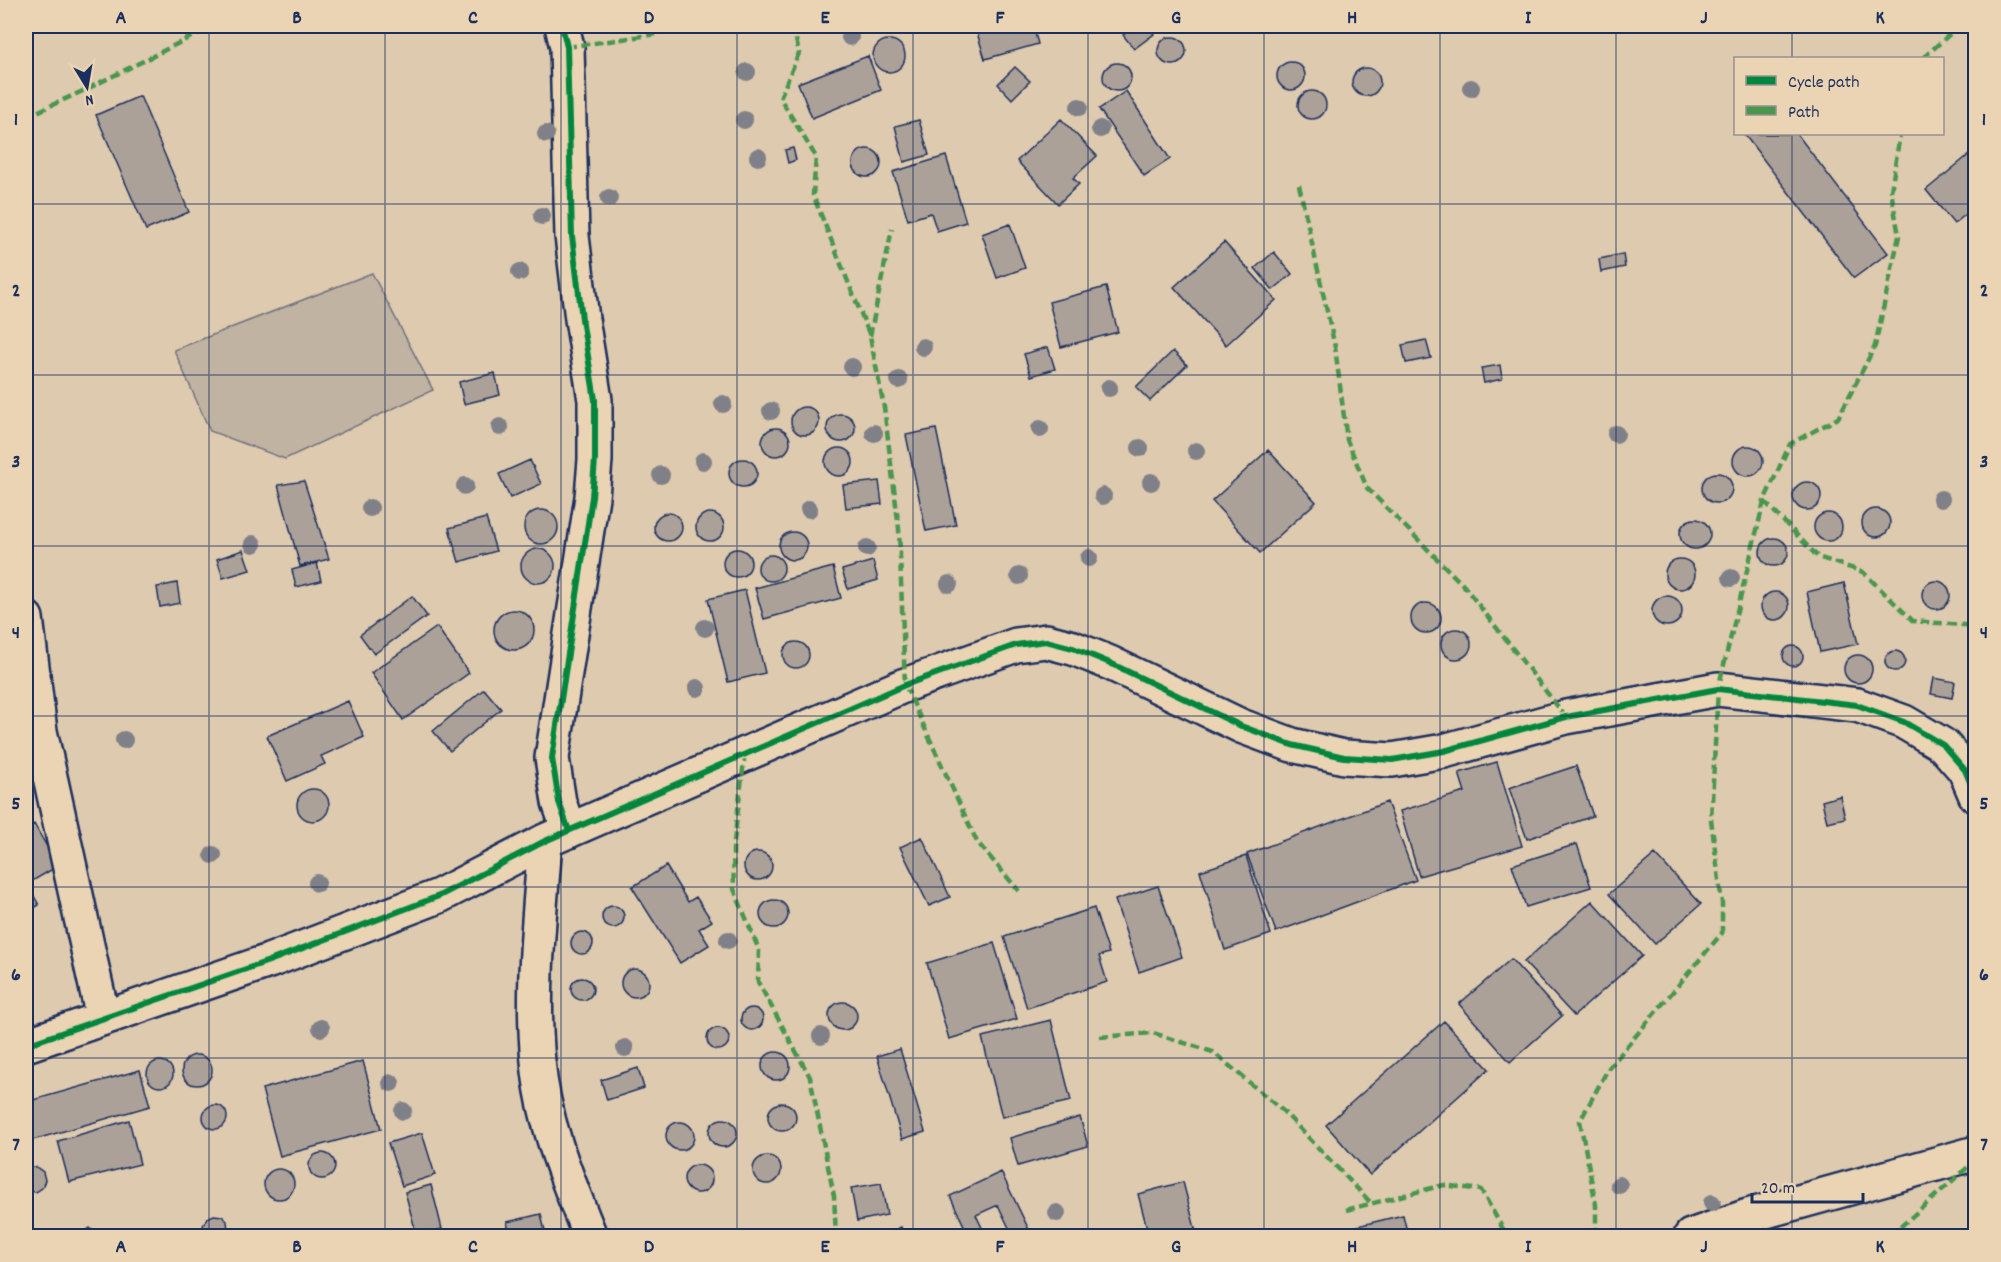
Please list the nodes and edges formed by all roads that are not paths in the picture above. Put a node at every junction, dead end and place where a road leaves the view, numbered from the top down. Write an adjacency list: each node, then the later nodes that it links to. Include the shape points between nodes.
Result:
1 (562, 26): 5 (street, via 567,47 572,236 595,400 595,460 552,758 559,802)
2 (26, 618): 3 (street)
3 (33, 726): 6 (street)
4 (1976, 796): 5 (street, via 1965,770 1943,745 1904,722 1857,705 1718,689 1566,717 1444,752 1392,760 1344,757 1292,745 1240,726 1110,663 1046,641 1016,645 905,685)
5 (557, 836): 6 (street, via 439,896 269,961); 9 (street, via 535,1012 538,1063 549,1121)
6 (103, 1018): 7 (street)
7 (26, 1045)
8 (1976, 1153): 10 (street, via 1748,1216)
9 (590, 1236)
10 (1691, 1236)

